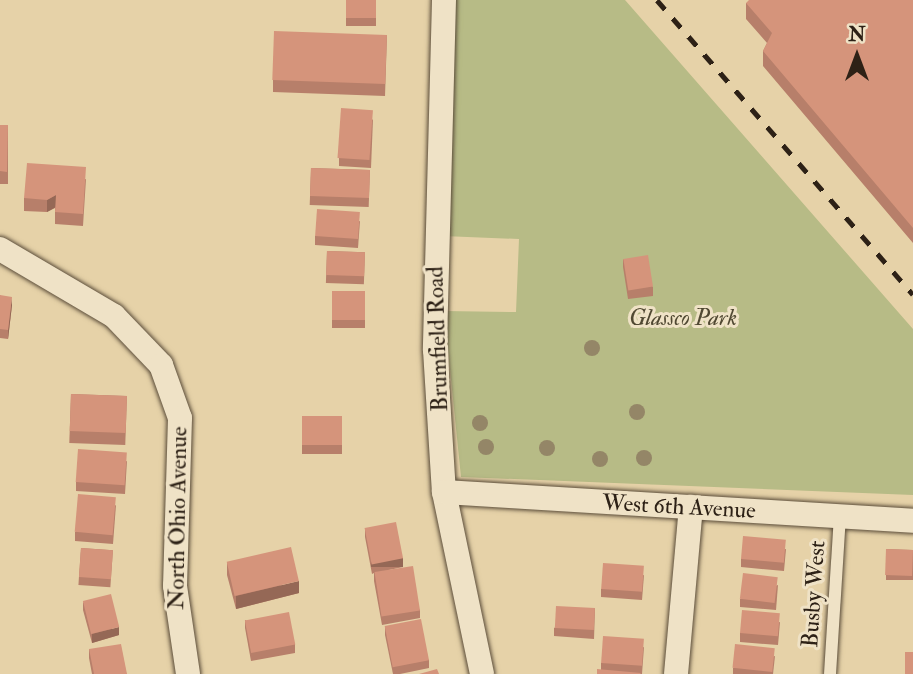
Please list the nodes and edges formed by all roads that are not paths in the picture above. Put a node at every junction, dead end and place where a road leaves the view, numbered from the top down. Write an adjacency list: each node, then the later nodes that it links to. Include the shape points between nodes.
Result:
1 (444, 0): 3 (street, Brumfield Road, via 435,262)
2 (0, 249): 7 (street, North Ohio Avenue, via 114,316 161,365 180,418 175,586)
3 (444, 492): 4 (street, West 6th Avenue); 8 (street, Brumfield Road)
4 (691, 508): 5 (street, West 6th Avenue); 9 (street)
5 (840, 516): 6 (street, West 6th Avenue); 10 (lane, Busby West)
6 (913, 521)
7 (188, 674)
8 (482, 674)
9 (676, 674)
10 (830, 674)

